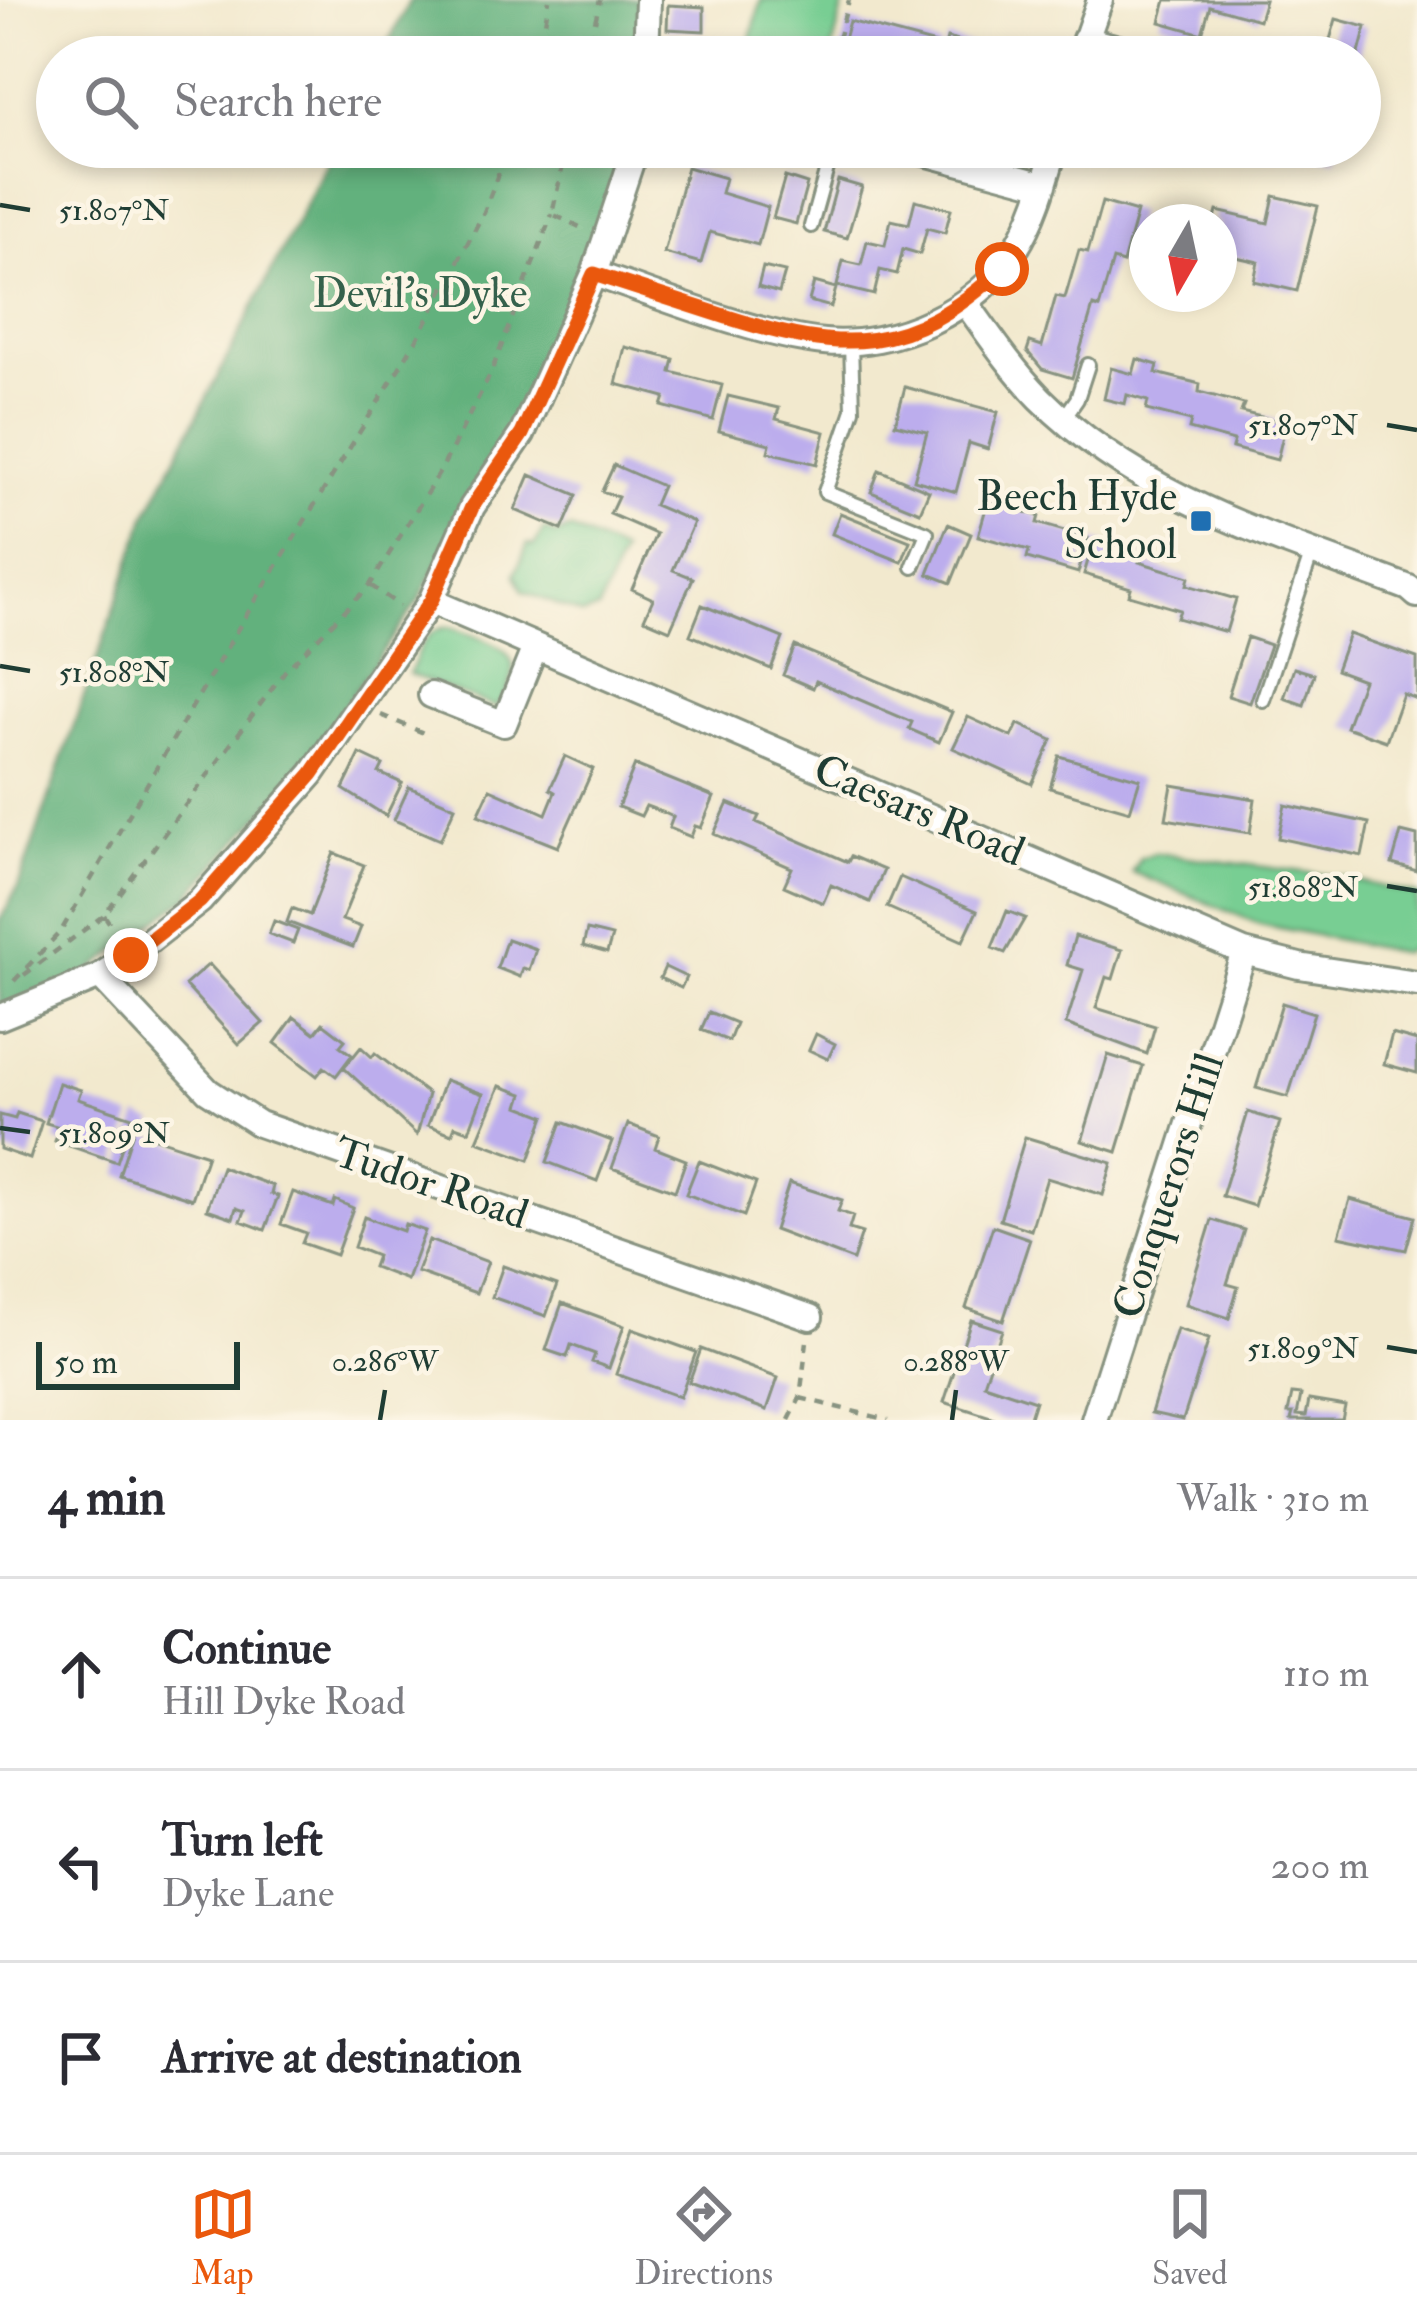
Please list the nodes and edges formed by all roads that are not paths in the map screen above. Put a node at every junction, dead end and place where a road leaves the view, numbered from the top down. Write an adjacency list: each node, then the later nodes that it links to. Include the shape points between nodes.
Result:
1 (648, 0): 3 (street)
2 (1100, 0): 4 (street)
3 (647, 36)
4 (1087, 36)
5 (629, 168): 11 (street)
6 (827, 168): 10 (lane)
7 (980, 168): 9 (street)
8 (1049, 168): 9 (street)
9 (1044, 185): 12 (street, via 1017,248)
10 (812, 226)
11 (594, 274): 13 (street, via 801,339); 19 (street, via 522,434 472,507)
12 (966, 303): 13 (street); 15 (street)
13 (851, 343): 17 (lane, via 854,410 825,492 927,533)
14 (1088, 365): 15 (lane)
15 (1063, 419): 16 (street, via 1193,506)
16 (1312, 551): 18 (street); 22 (lane)
17 (913, 567)
18 (1417, 596)
19 (425, 610): 20 (street, Caesars Road); 24 (street, via 312,774 200,901)
20 (535, 647): 21 (street, via 504,724); 23 (street, Caesars Road)
21 (431, 695)
22 (1264, 700)
23 (1244, 952): 25 (street, Caesars Road); 28 (street, Conquerors Hill)
24 (100, 976): 26 (street); 27 (street, Tudor Road, via 208,1091 259,1124)
25 (1417, 984)
26 (0, 1017)
27 (810, 1317)
28 (1094, 1420)

